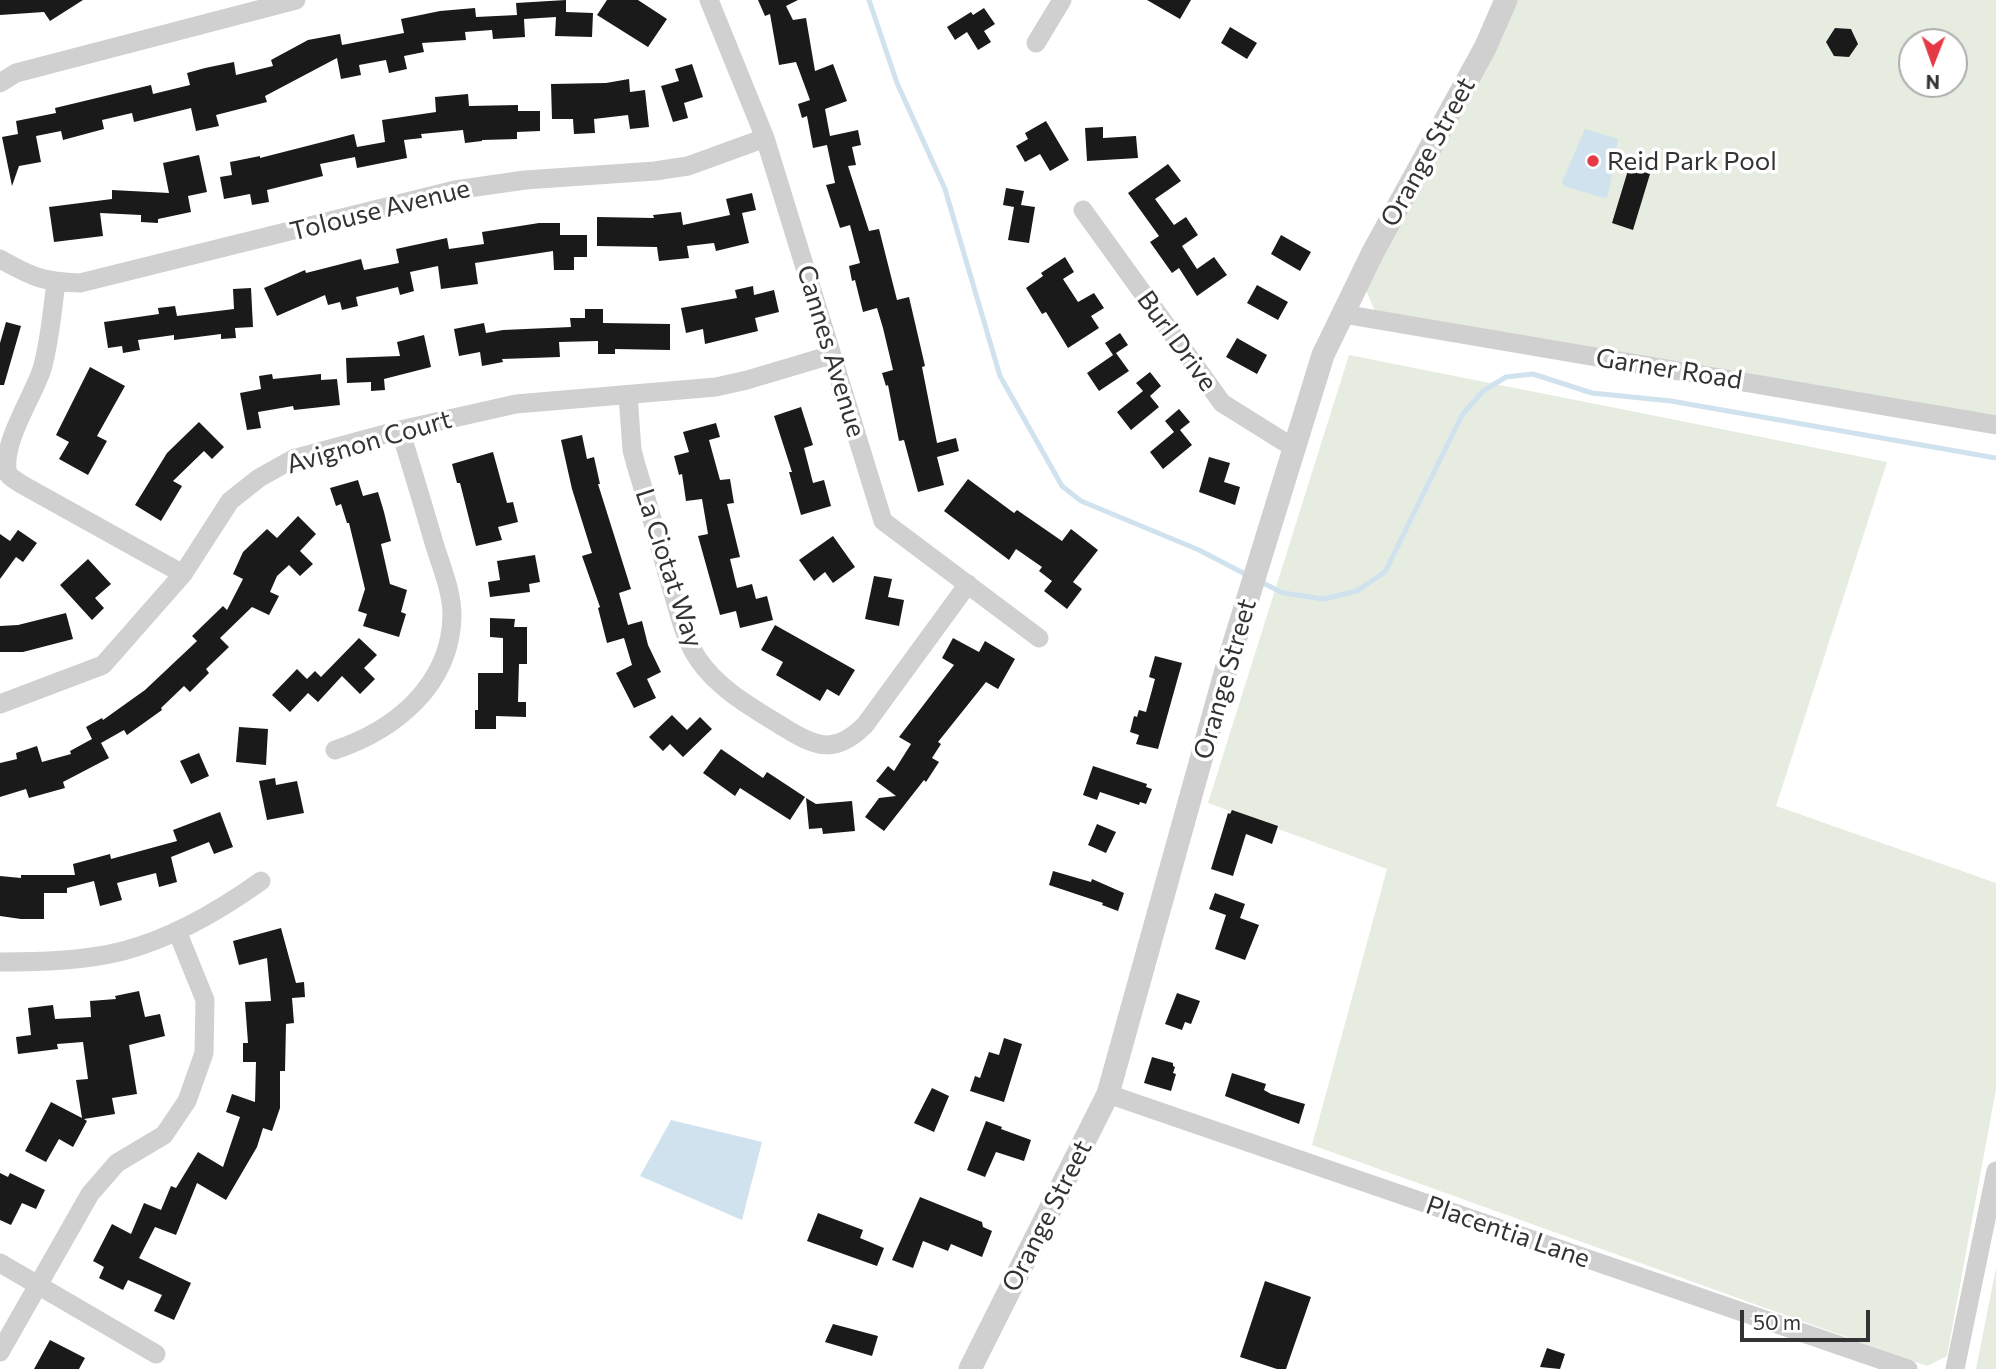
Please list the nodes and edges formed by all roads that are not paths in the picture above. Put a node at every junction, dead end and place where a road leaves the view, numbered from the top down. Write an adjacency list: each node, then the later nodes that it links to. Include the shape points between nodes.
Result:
1 (296, 0): 6 (street, via 16,73)
2 (709, 0): 7 (street, Cannes Avenue)
3 (1062, 0): 5 (street)
4 (1506, 0): 11 (street, Orange Street)
5 (1036, 43)
6 (0, 83)
7 (765, 138): 10 (street, Tolouse Avenue, via 688,166 476,186 80,283); 12 (street, Cannes Avenue)
8 (1083, 210): 16 (street, Burl Drive, via 1223,403)
9 (0, 259): 10 (street, Tolouse Avenue, via 33,278)
10 (56, 282): 17 (street, via 41,372 4,445 8,474)
11 (1343, 314): 14 (street, Garner Road); 16 (street, Orange Street, via 1323,355)
12 (831, 355): 13 (street, Avignon Court, via 716,387); 18 (street, Cannes Avenue, via 883,521)
13 (628, 395): 15 (street, Avignon Court, via 516,404); 18 (street, La Ciotat Way, via 632,450 680,618 697,658 738,699 799,737 827,746 853,736)
14 (1996, 425)
15 (400, 430): 17 (street, Avignon Court, via 293,459 260,478 230,501); 21 (street, via 445,577 452,614 449,636 434,679 418,700 379,732)
16 (1294, 448): 25 (street, Orange Street)
17 (183, 574): 20 (street, Avignon Court, via 103,665)
18 (968, 584): 19 (street, Cannes Avenue)
19 (1040, 638)
20 (0, 704)
21 (335, 750)
22 (261, 881): 23 (street)
23 (177, 931): 24 (street, via 122,951 41,962); 28 (street, via 205,1000 204,1053 187,1101 164,1135 117,1163 90,1194)
24 (0, 962)
25 (1108, 1094): 31 (street, Orange Street); 32 (street, Placentia Lane)
26 (1996, 1171): 33 (street)
27 (0, 1263): 28 (street)
28 (38, 1285): 29 (street); 30 (street)
29 (0, 1352)
30 (156, 1354)
31 (970, 1369)
32 (1908, 1369)
33 (1955, 1369)

